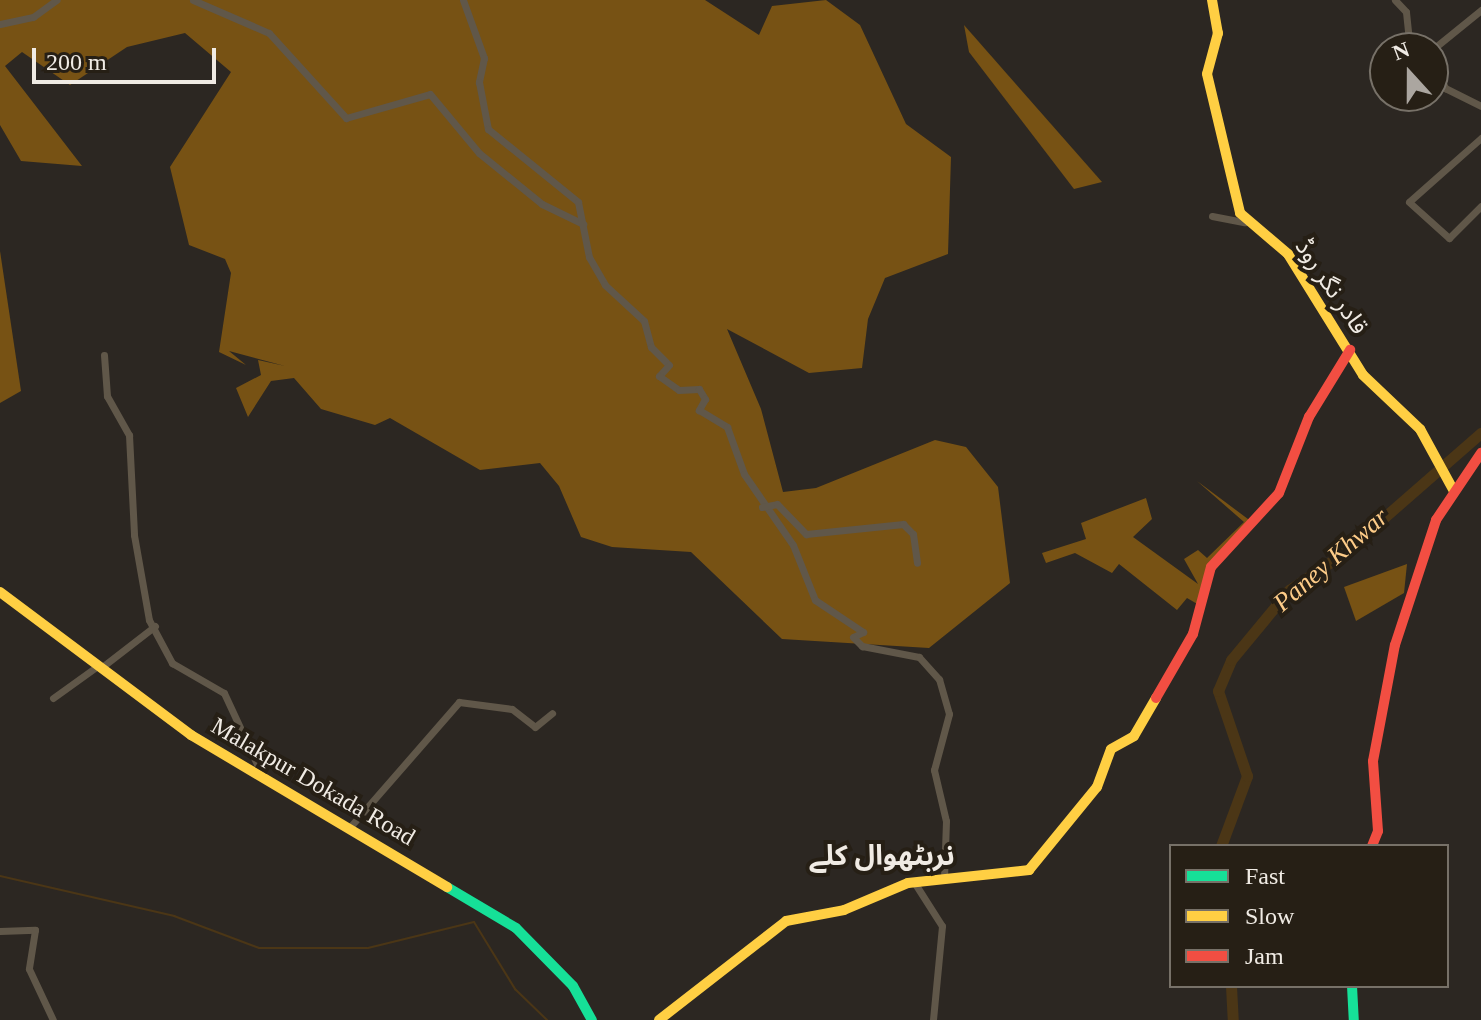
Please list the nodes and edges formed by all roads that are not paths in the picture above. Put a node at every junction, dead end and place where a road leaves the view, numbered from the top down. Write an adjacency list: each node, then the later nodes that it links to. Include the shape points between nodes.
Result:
1 (56, 0): 7 (street, via 33,17)
2 (193, 0): 16 (street, via 269,33 346,118 430,94 479,153 542,204)
3 (463, 0): 16 (street, via 484,58 479,82 488,129 502,146 551,174 578,202)
4 (1212, 0): 15 (street, via 1218,33 1207,74)
5 (1395, 0): 8 (street, via 1406,12)
6 (1481, 10): 9 (street)
7 (0, 24)
8 (1409, 32)
9 (1449, 34)
10 (1449, 90): 11 (street)
11 (1481, 106)
12 (1481, 138): 13 (street, via 1409,202 1449,238)
13 (1481, 206)
14 (1212, 216): 15 (street)
15 (1244, 222): 17 (street, قادر نگر روڈ, via 1288,254)
16 (583, 224): 21 (street, via 601,278 639,314 651,347 669,365 659,376 672,387 703,394 699,410 720,419 734,437)
17 (1350, 350): 20 (street, قادر نگر روڈ, via 1363,375 1432,449); 31 (street, via 1309,417 1279,493 1211,567 1193,634 1134,736 1111,749 1097,787 1029,870)
18 (104, 355): 24 (street, via 107,396 129,435 134,535)
19 (1481, 453): 20 (street)
20 (1454, 491): 30 (street, via 1427,544 1383,693)
21 (762, 507): 22 (street, via 777,504 806,534 903,524 913,534); 31 (street, via 790,539 819,605 863,632 853,637 875,652 919,657 942,685 949,719 934,770 946,821)
22 (917, 563)
23 (0, 592): 25 (street, Malakpur Dokada Road)
24 (155, 626): 25 (street); 28 (street, via 172,663 224,693)
25 (101, 666): 26 (street); 28 (street, Malakpur Dokada Road)
26 (53, 698)
27 (552, 713): 29 (street, via 535,727 512,709 459,702)
28 (264, 779): 29 (street, Malakpur Dokada Road)
29 (350, 827): 36 (street, Malakpur Dokada Road, via 535,943)
30 (1372, 844)
31 (944, 878): 32 (street)
32 (914, 882): 37 (street, via 772,927); 38 (street, via 942,926)
33 (0, 931): 35 (street, via 35,930 29,969)
34 (1352, 988): 39 (street)
35 (53, 1020)
36 (592, 1020)
37 (659, 1020)
38 (933, 1020)
39 (1354, 1020)

